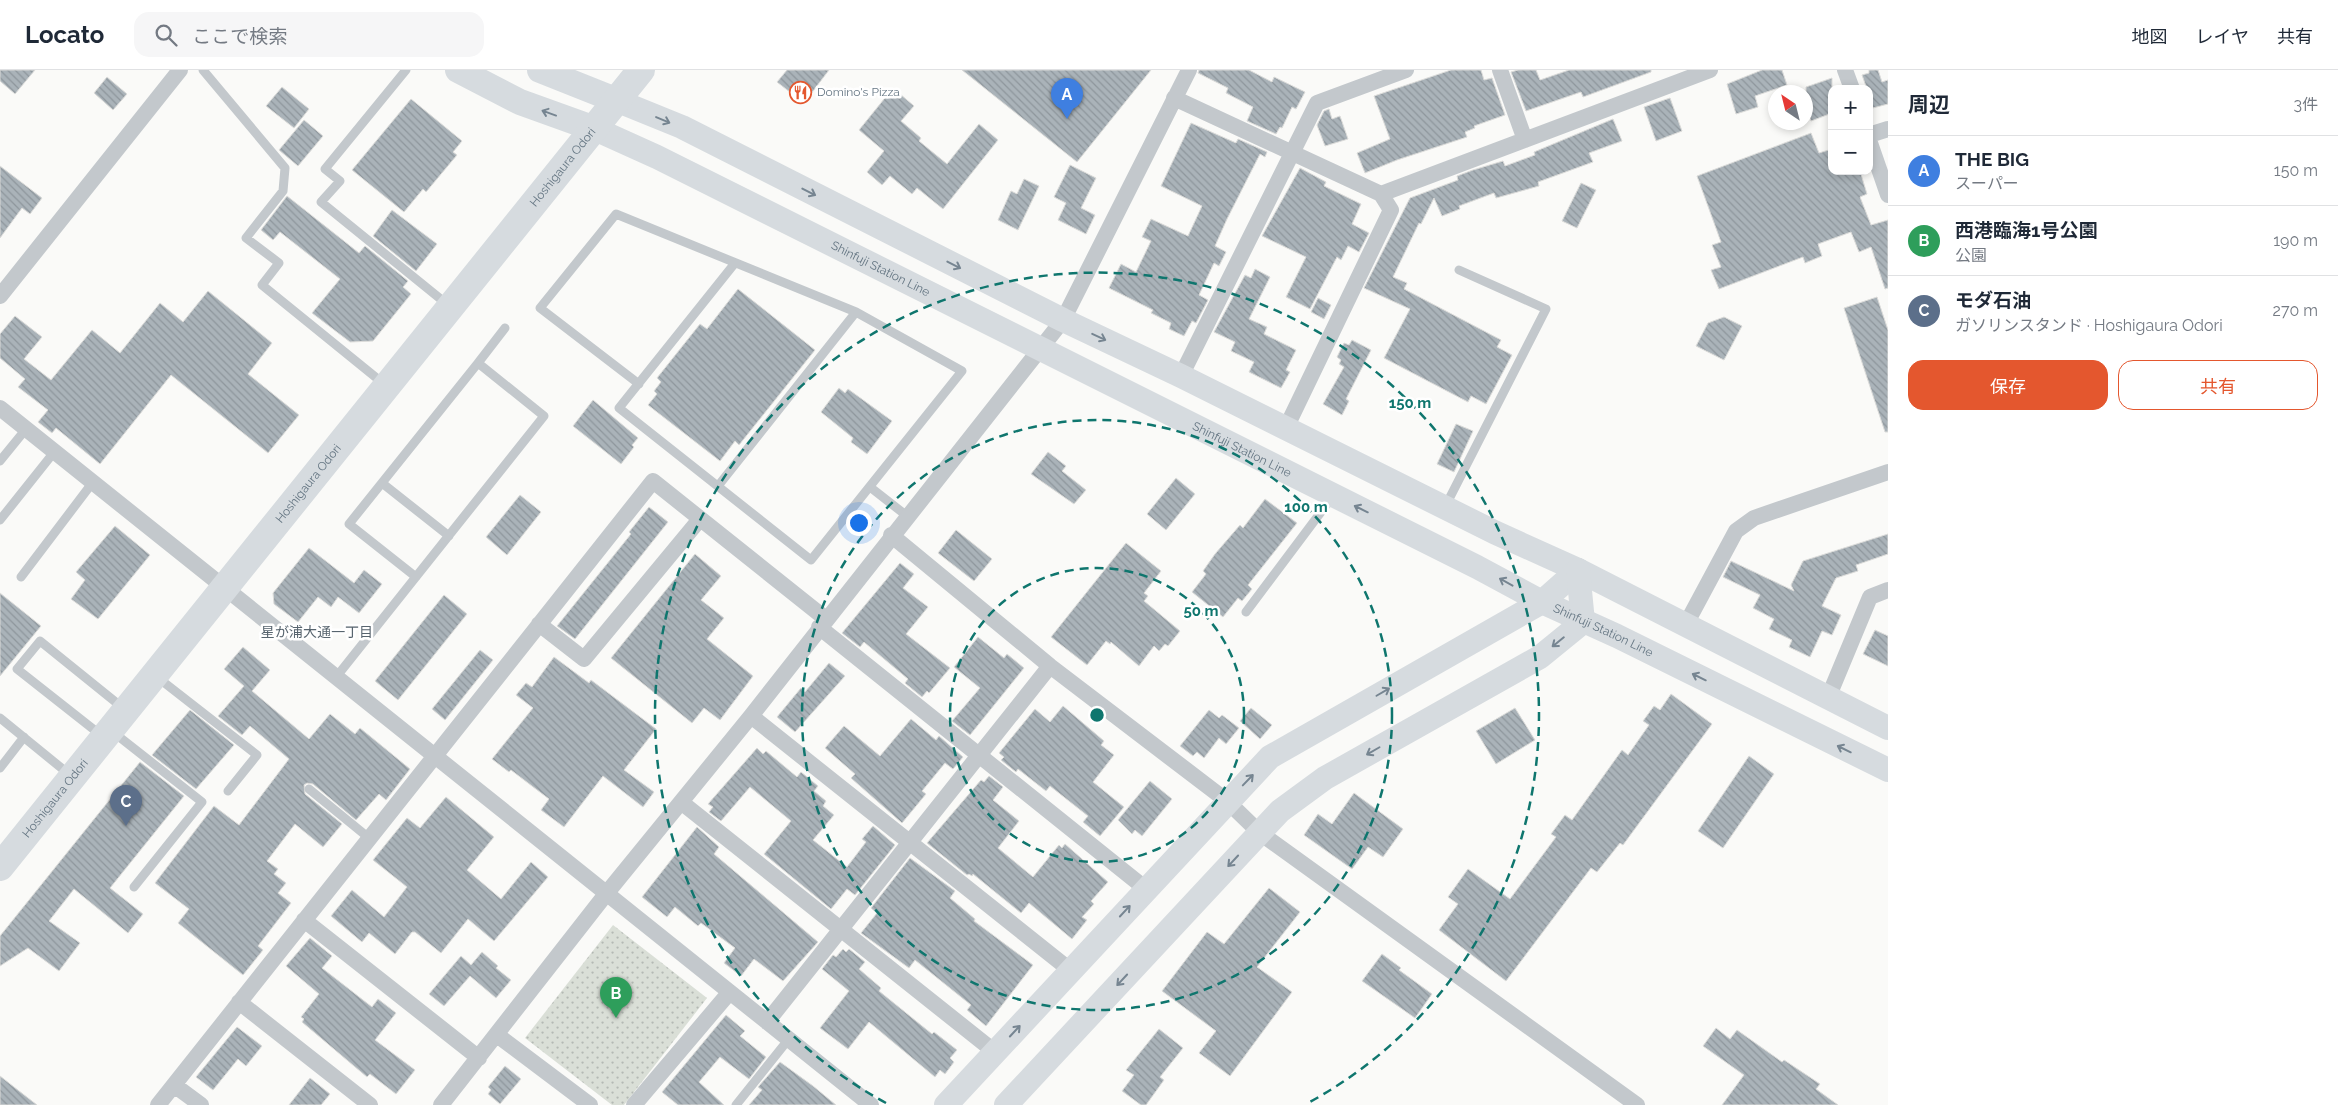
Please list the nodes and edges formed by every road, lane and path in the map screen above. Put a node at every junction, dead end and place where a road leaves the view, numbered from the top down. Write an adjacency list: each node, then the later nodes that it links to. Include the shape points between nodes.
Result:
1 (180, 70): 25 (street)
2 (203, 70): 34 (lane, via 284,168 283,191 246,238 279,263 262,285)
3 (406, 70): 26 (lane, via 325,169 340,181 321,202)
4 (458, 70): 15 (main road, one-way to 4, via 520,102)
5 (540, 70): 14 (main road)
6 (641, 70): 14 (highway, Hoshigaura Odori)
7 (1188, 70): 13 (street)
8 (1406, 70): 20 (street, via 1317,103)
9 (1500, 70): 18 (street)
10 (1710, 70): 18 (street)
11 (1845, 70): 12 (street)
12 (1851, 85)
13 (1174, 98): 20 (street); 28 (street)
14 (618, 101): 15 (highway, Hoshigaura Odori); 28 (main road, one-way to 28, via 682,128)
15 (595, 129): 26 (highway, Hoshigaura Odori); 30 (main road, Shinfuji Station Line, via 666,161)
16 (1888, 129): 17 (street)
17 (1873, 134)
18 (1524, 140): 21 (street)
19 (1873, 151): 22 (street)
20 (1292, 153): 21 (street); 32 (street)
21 (1381, 194): 37 (street, via 1391,210)
22 (1888, 194)
23 (735, 263): 27 (lane); 33 (lane); 33 (lane, via 616,214 540,308)
24 (1459, 270): 46 (lane, via 1546,309)
25 (0, 296)
26 (450, 307): 34 (highway, Hoshigaura Odori)
27 (856, 312): 43 (lane); 44 (lane, via 962,371)
28 (1063, 320): 30 (street); 32 (main road, one-way to 32)
29 (505, 328): 31 (lane)
30 (1041, 348): 45 (main road, Shinfuji Station Line); 47 (street)
31 (478, 363): 42 (lane); 51 (lane, via 544,416)
32 (1180, 376): 37 (main road)
33 (639, 384): 43 (lane, via 619,408)
34 (386, 385): 55 (highway, Hoshigaura Odori)
35 (0, 408): 36 (street)
36 (26, 428): 38 (street); 39 (lane)
37 (1286, 428): 46 (main road)
38 (55, 451): 41 (street); 49 (lane)
39 (0, 461)
40 (1888, 472): 62 (street, via 1754,518 1736,531)
41 (93, 482): 53 (lane); 55 (street)
42 (382, 483): 51 (lane); 54 (lane, via 349,524)
43 (718, 486): 44 (lane, via 812,560)
44 (870, 487): 47 (lane)
45 (1334, 496): 57 (main road, Shinfuji Station Line, one-way to 45); 58 (lane)
46 (1445, 507): 52 (main road)
47 (907, 516): 50 (street)
48 (700, 519): 60 (street); 61 (street, via 584,658); 61 (street, via 653,481)
49 (0, 520)
50 (891, 535): 60 (street); 63 (street)
51 (449, 536): 54 (lane)
52 (1578, 570): 57 (main road); 59 (main road); 62 (main road)
53 (21, 577)
54 (416, 577): 65 (lane)
55 (224, 586): 64 (highway, Hoshigaura Odori); 65 (street)
56 (1888, 590): 66 (street, via 1870,597)
57 (1542, 602): 59 (main road, Shinfuji Station Line); 79 (main road, one-way to 57, via 1270,757)
58 (1246, 612)
59 (1583, 622): 75 (main road, Shinfuji Station Line, one-way to 59); 81 (main road, one-way to 81, via 1540,657 1326,778 1280,811)
60 (822, 623): 67 (street); 73 (street)
61 (539, 624): 72 (street)
62 (1685, 626): 66 (main road)
63 (1050, 666): 73 (street); 79 (street)
64 (154, 674): 69 (highway, Hoshigaura Odori); 78 (lane, via 257,755)
65 (337, 676): 72 (street)
66 (1828, 698): 70 (main road)
67 (751, 716): 80 (street); 83 (street)
68 (0, 718): 71 (lane)
69 (113, 726): 69 (lane, via 40,641 17,669); 76 (highway, Hoshigaura Odori); 85 (lane, via 202,802)
70 (1888, 728)
71 (24, 737): 74 (lane); 76 (lane)
72 (435, 754): 82 (street); 87 (street)
73 (978, 756): 83 (street); 86 (street)
74 (0, 768)
75 (1888, 770)
76 (72, 777): 84 (highway, Hoshigaura Odori)
77 (309, 789): 82 (lane)
78 (228, 791)
79 (1227, 801): 81 (street); 86 (main road)
80 (680, 802): 87 (street); 89 (street)
81 (1260, 833): 108 (main road, one-way to 108); 109 (street)
82 (369, 838): 88 (street)
83 (910, 842): 89 (street); 90 (street)
84 (0, 867)
85 (134, 887)
86 (1146, 889): 90 (main road, one-way to 86)
87 (606, 894): 91 (street); 94 (street)
88 (304, 920): 92 (street); 97 (street)
89 (841, 929): 93 (street); 96 (street)
90 (1070, 970): 96 (main road, one-way to 90)
91 (729, 993): 93 (street); 104 (street)
92 (239, 1002): 98 (street); 101 (street)
93 (766, 1022): 95 (street)
94 (497, 1035): 97 (street); 103 (street)
95 (788, 1040): 105 (lane); 106 (street)
96 (995, 1052): 107 (main road)
97 (478, 1058): 102 (street)
98 (174, 1085): 99 (street); 100 (street)
99 (158, 1105)
100 (201, 1105)
101 (370, 1105)
102 (441, 1105)
103 (590, 1105)
104 (634, 1105)
105 (736, 1105)
106 (871, 1105)
107 (946, 1105)
108 (1006, 1105)
109 (1637, 1105)

